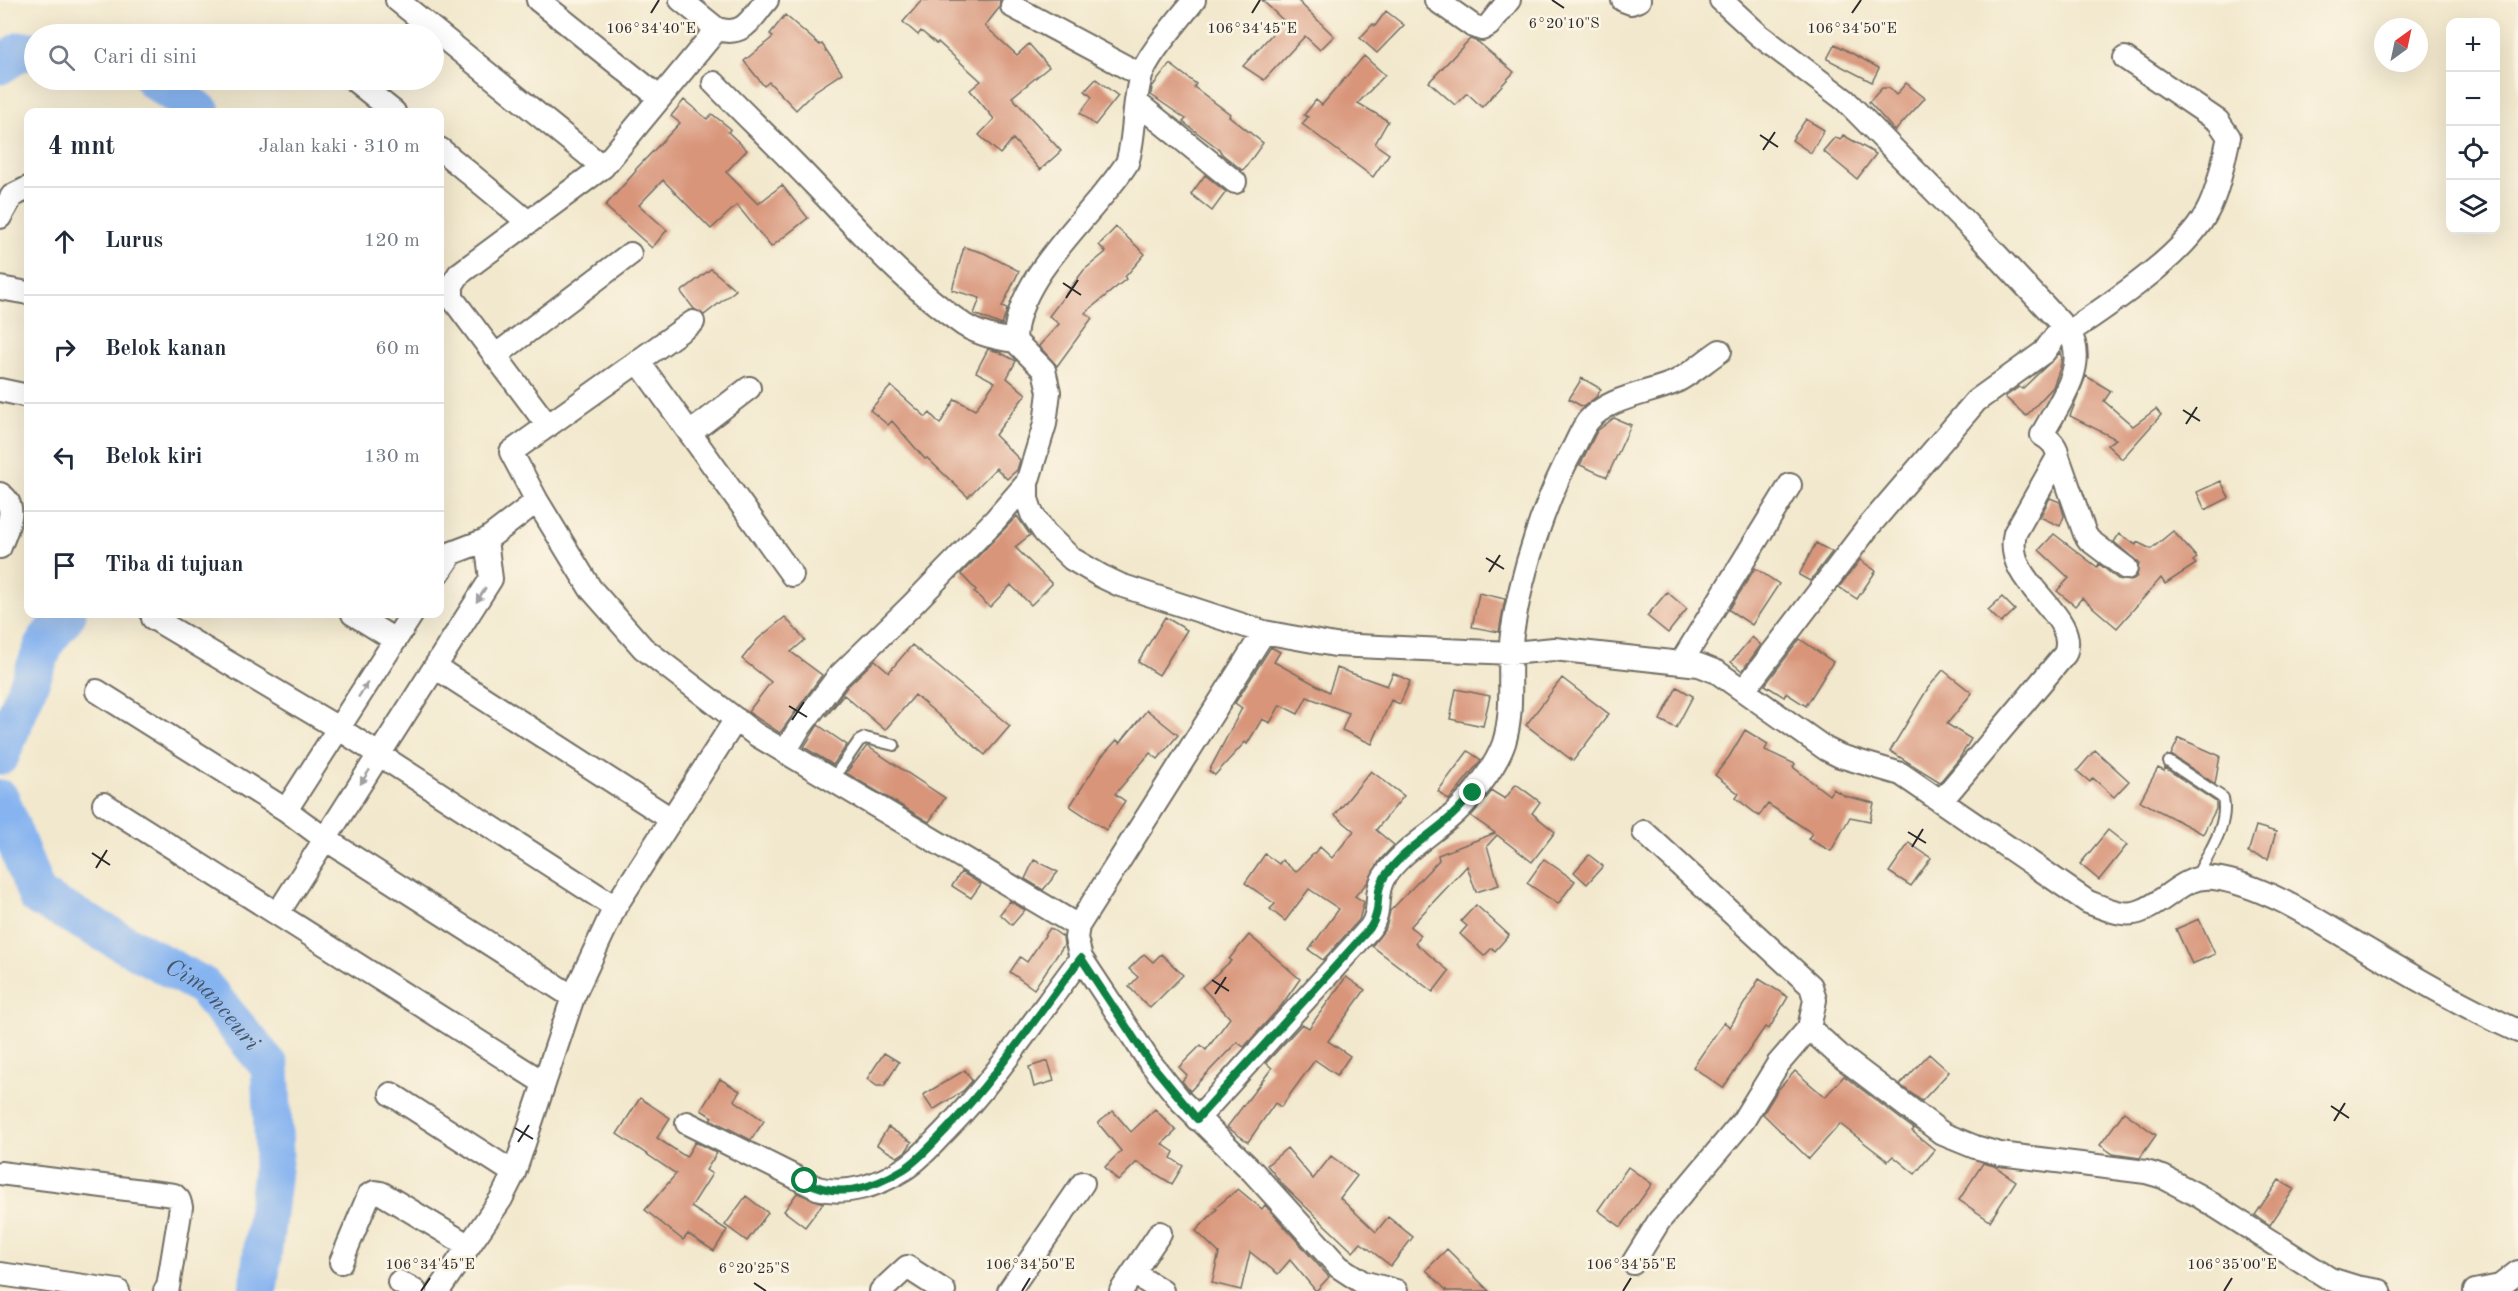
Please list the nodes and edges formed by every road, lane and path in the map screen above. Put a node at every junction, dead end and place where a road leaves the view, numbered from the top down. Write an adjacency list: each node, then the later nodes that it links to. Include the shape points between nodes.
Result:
1 (397, 0): 12 (street)
2 (538, 0): 19 (street)
3 (681, 0): 13 (street)
4 (767, 0): 13 (street, via 742,29 731,33)
5 (1194, 0): 16 (street)
6 (1436, 0): 7 (street, via 1482,28)
7 (1509, 0)
8 (1623, 0): 9 (street)
9 (1639, 0)
10 (1721, 0): 32 (street, via 1759,35 1845,100)
11 (1012, 6): 16 (street)
12 (427, 24)
13 (717, 29): 19 (street)
14 (444, 38): 23 (street)
15 (2125, 58): 32 (street, via 2218,121 2229,137 2207,212 2192,233 2130,291)
16 (1141, 75): 20 (street)
17 (714, 83): 33 (street, via 882,256 920,289 965,326 990,337)
18 (366, 90): 21 (street)
19 (660, 98): 23 (street)
20 (1137, 102): 24 (street); 33 (street, via 1127,163 1040,272 1020,312)
21 (389, 108)
22 (444, 153): 27 (street)
23 (603, 167): 27 (street)
24 (1235, 182)
25 (24, 190): 26 (street, via 12,196)
26 (0, 217)
27 (528, 222): 35 (street, via 459,274 452,285 452,298)
28 (630, 254): 35 (street)
29 (0, 288): 30 (street)
30 (24, 292)
31 (693, 322): 36 (street)
32 (2066, 329): 42 (street, via 2077,350 2077,359 2042,435 2057,449); 60 (street, via 2044,352 1976,401 1869,526)
33 (1015, 341): 43 (street, via 1044,370 1049,392 1045,424)
34 (1720, 351): 57 (street, via 1676,381 1625,399 1588,420 1542,521 1521,593)
35 (495, 356): 40 (street)
36 (638, 361): 40 (street); 41 (street)
37 (749, 388): 41 (street)
38 (0, 390): 39 (street)
39 (24, 395)
40 (548, 426): 46 (street, via 511,452)
41 (690, 433): 51 (street)
42 (2058, 457): 50 (street, via 2085,534); 69 (street, via 2015,533 2013,544 2026,581 2067,633 2065,654)
43 (1027, 483): 55 (street, via 1032,514 1072,559 1120,585); 65 (street, via 910,608 837,678)
44 (1790, 485): 58 (street)
45 (0, 494): 48 (street, via 11,510)
46 (537, 501): 47 (street); 62 (street, via 590,588 620,624 643,648)
47 (486, 540): 49 (street); 59 (street, one-way to 59, via 491,579)
48 (0, 547)
49 (444, 557)
50 (2126, 568)
51 (792, 575)
52 (153, 618): 63 (street)
53 (359, 618): 56 (street)
54 (409, 618): 56 (street)
55 (1264, 632): 57 (street, via 1335,645); 78 (street)
56 (395, 640): 63 (street, one-way to 56)
57 (1511, 653): 58 (street, via 1554,649); 85 (street, via 1510,715 1503,745 1493,764 1449,819 1416,843 1385,876 1380,886 1377,918 1370,928)
58 (1682, 662): 60 (street, via 1717,672)
59 (435, 667): 66 (street); 72 (street)
60 (1744, 690): 69 (street, via 1826,749 1901,774)
61 (97, 691): 71 (street)
62 (736, 719): 65 (street); 72 (street)
63 (338, 728): 66 (street); 71 (street)
64 (894, 745): 68 (lane, via 865,738 859,741)
65 (785, 752): 68 (street)
66 (379, 754): 74 (street, one-way to 74); 76 (street)
67 (2169, 762): 75 (lane, via 2223,798 2226,811)
68 (832, 780): 78 (street)
69 (1942, 800): 75 (street, via 2088,902 2115,912 2141,911)
70 (104, 804): 77 (street)
71 (286, 810): 74 (street)
72 (671, 819): 76 (street)
73 (1644, 832): 81 (street, via 1811,986 1815,1000)
74 (325, 839): 77 (street); 80 (street)
75 (2196, 879): 82 (street, via 2212,878 2263,892)
76 (615, 907): 80 (street)
77 (278, 913): 83 (street)
78 (1078, 926): 79 (street, via 1076,938)
79 (1081, 958): 85 (street, via 1149,1061); 86 (street, via 963,1112 904,1169 876,1182 844,1191 817,1188)
80 (573, 997): 83 (street)
81 (1809, 1028): 93 (street, via 1778,1064 1743,1121 1659,1221); 106 (street, via 1943,1134 2000,1154 2163,1177 2330,1279)
82 (2518, 1031)
83 (544, 1083): 88 (street)
84 (391, 1094): 88 (street)
85 (1197, 1119): 105 (street, via 1253,1172 1339,1267 1362,1282)
86 (687, 1123)
87 (0, 1173): 99 (street, via 174,1195 181,1207)
88 (514, 1173): 91 (street)
89 (1083, 1183): 103 (street)
90 (1160, 1233): 96 (street)
91 (469, 1246): 92 (street, via 375,1192 369,1195); 100 (street)
92 (340, 1262)
93 (1633, 1263)
94 (2518, 1272): 97 (street)
95 (0, 1274): 98 (street)
96 (1127, 1282): 104 (street)
97 (2500, 1288): 107 (street)
98 (118, 1291)
99 (165, 1291)
100 (438, 1291)
101 (880, 1291): 102 (street, via 908,1267)
102 (944, 1291)
103 (1009, 1291)
104 (1162, 1291)
105 (1396, 1291)
106 (2380, 1291)
107 (2475, 1291)

